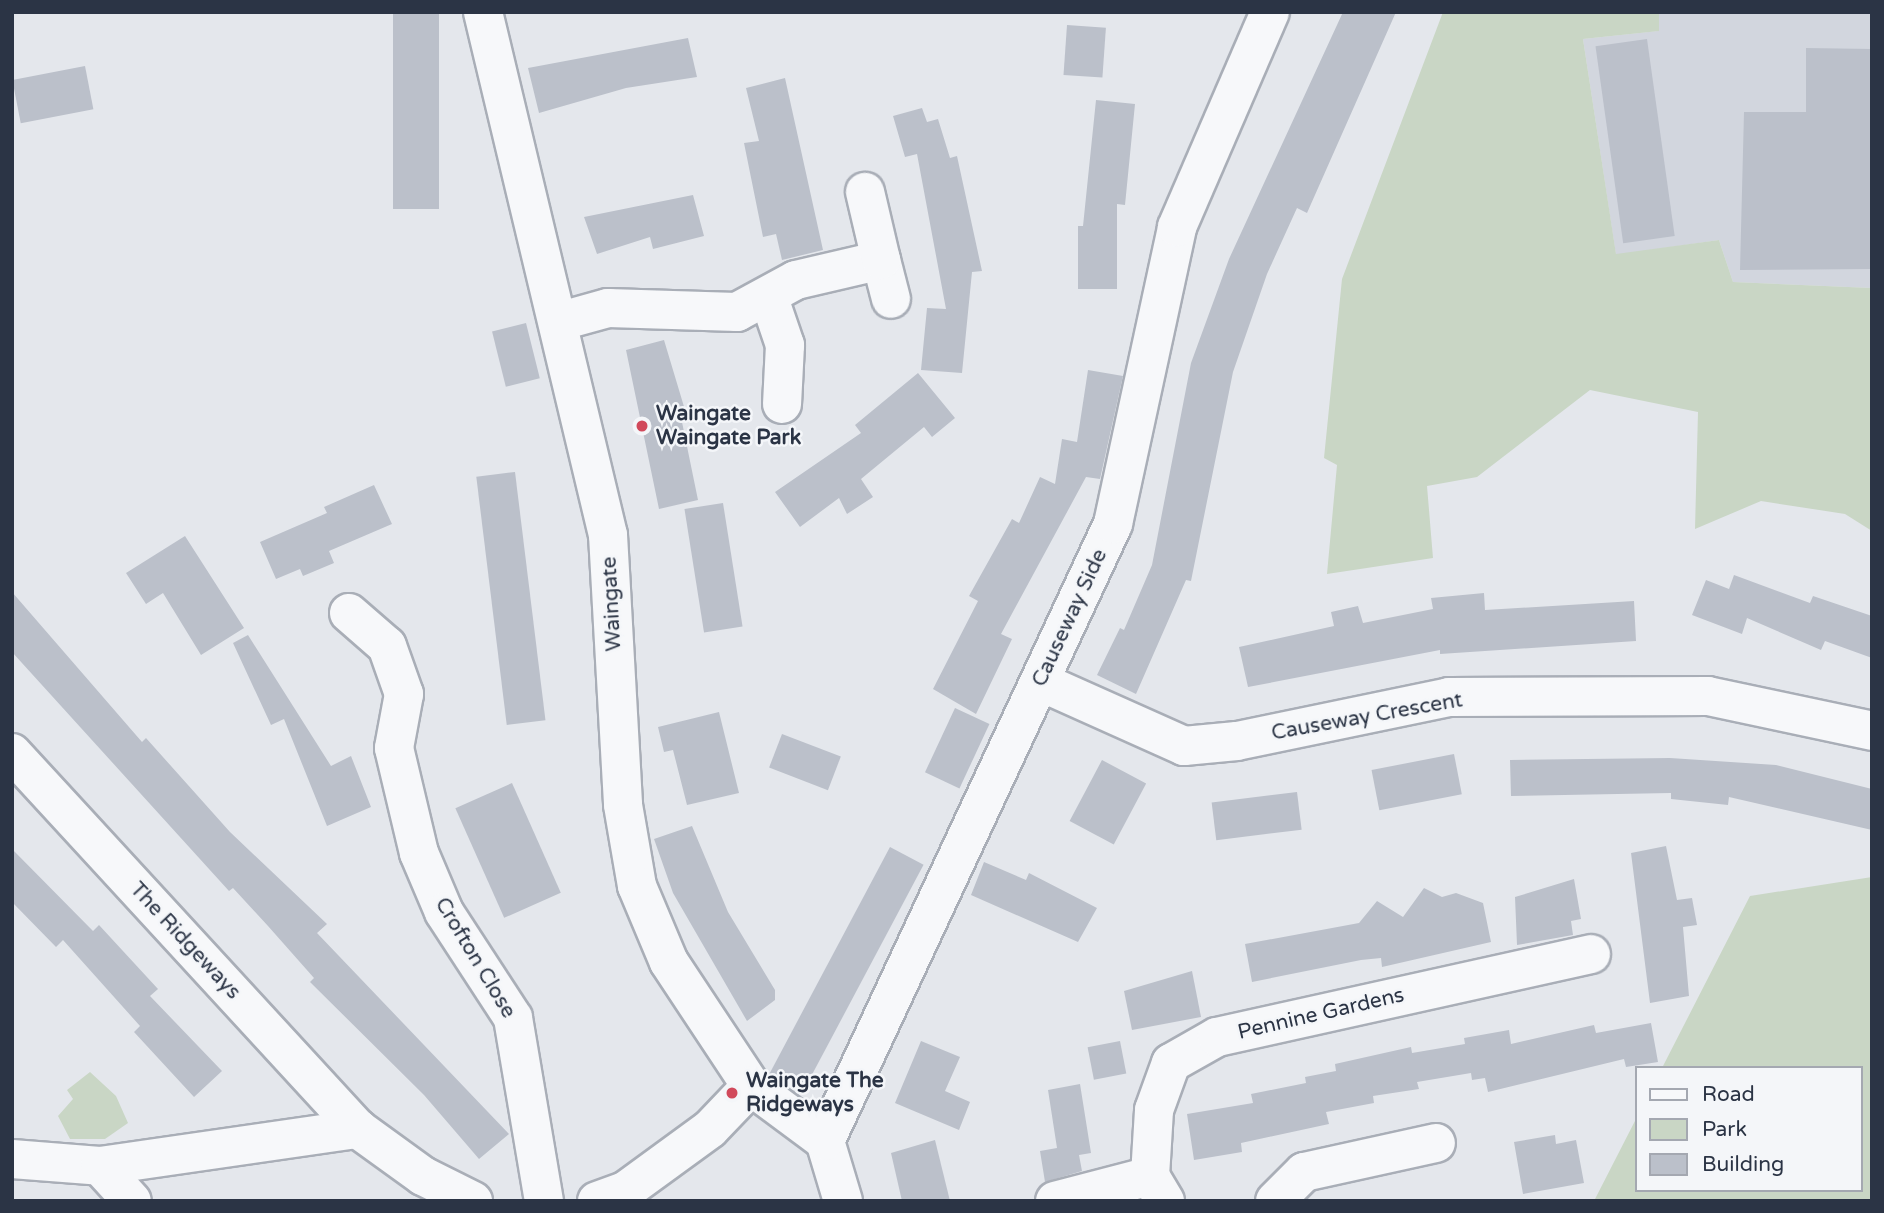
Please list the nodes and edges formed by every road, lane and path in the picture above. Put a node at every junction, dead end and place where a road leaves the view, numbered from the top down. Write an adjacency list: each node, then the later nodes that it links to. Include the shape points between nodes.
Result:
1 (483, 12): 7 (street, Waingate)
2 (1270, 12): 10 (street, Causeway Side, via 1177,227 1113,524)
3 (865, 191): 4 (street)
4 (881, 260): 5 (street, via 796,280); 6 (street)
5 (769, 298): 7 (street, via 737,312 608,308); 8 (street, via 785,345)
6 (891, 299)
7 (561, 321): 14 (street, Waingate, via 608,535 623,805 637,886 669,962)
8 (782, 404)
9 (349, 613): 23 (street, Crofton Close, via 387,646 404,695 394,748 424,865 444,912 513,1018)
10 (1041, 682): 11 (street, Causeway Crescent, via 1184,746 1237,741 1449,697 1708,696); 16 (street, Causeway Side)
11 (1872, 731)
12 (12, 753): 15 (street, The Ridgeways)
13 (1591, 954): 20 (street, Pennine Gardens, via 1217,1037 1171,1063 1154,1110)
14 (751, 1086): 16 (street, Waingate); 24 (street, via 710,1129 625,1191)
15 (358, 1129): 19 (street); 22 (street, The Ridgeways, via 423,1176)
16 (825, 1141): 25 (street)
17 (1436, 1143): 27 (street, via 1304,1172)
18 (12, 1159): 19 (street)
19 (100, 1166): 21 (street)
20 (1158, 1188): 26 (street, Pennine Gardens)
21 (132, 1201)
22 (473, 1201)
23 (544, 1201)
24 (597, 1201)
25 (844, 1201)
26 (1055, 1201)
27 (1275, 1201)

